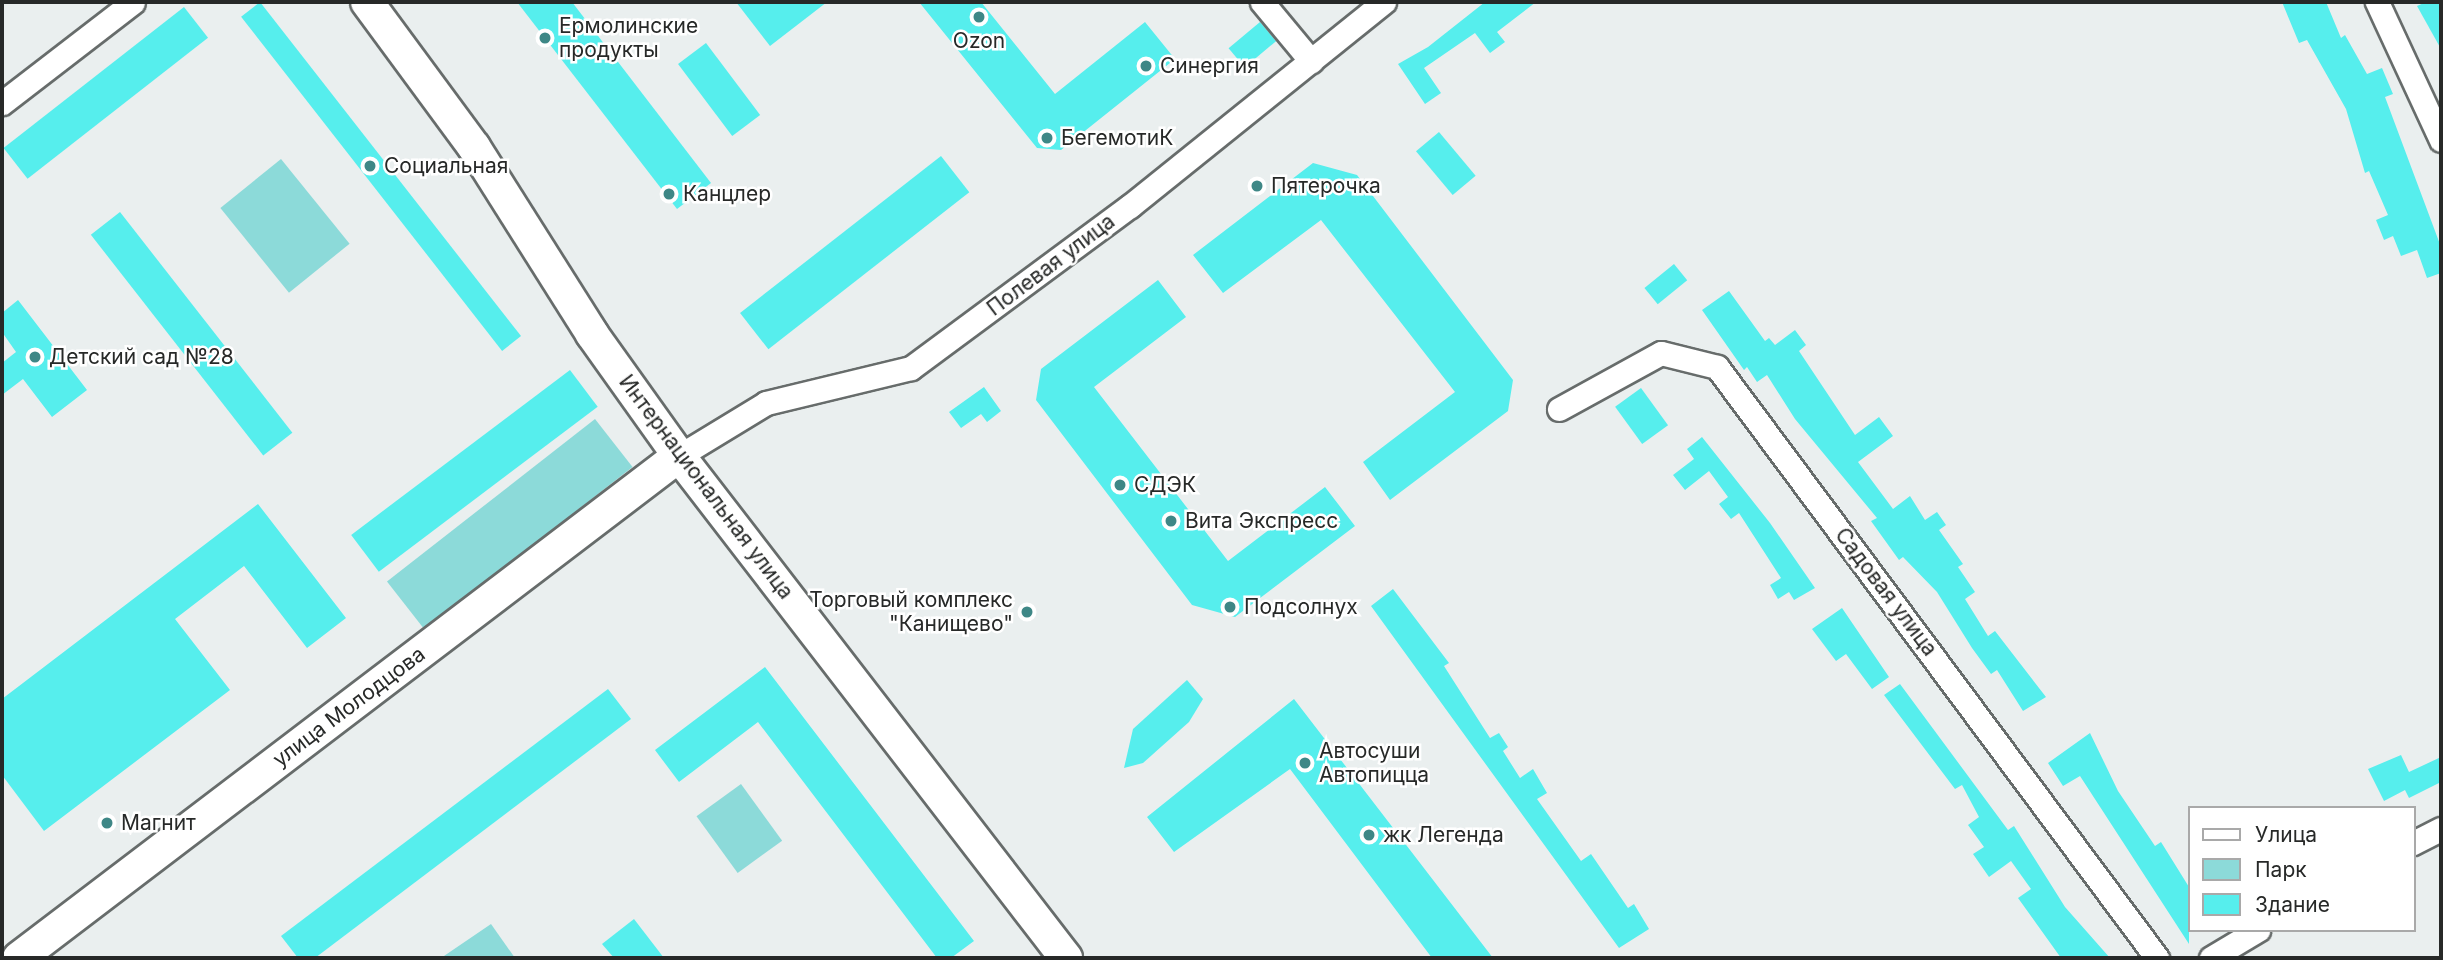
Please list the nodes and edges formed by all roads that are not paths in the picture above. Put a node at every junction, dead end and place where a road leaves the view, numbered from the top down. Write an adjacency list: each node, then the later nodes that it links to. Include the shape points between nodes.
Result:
1 (133, 2): 7 (street)
2 (367, 2): 10 (main road, Интернациональная улица, via 474,147 592,334)
3 (1262, 2): 6 (street)
4 (1384, 2): 6 (street, Полевая улица)
5 (2376, 2): 8 (street)
6 (1311, 61): 10 (street, Полевая улица, via 1119,214 911,368 766,403)
7 (2, 103)
8 (2441, 140)
9 (1559, 409): 16 (street, Садовая улица, via 1661,353 1717,367)
10 (679, 456): 14 (main road, улица Молодцова); 15 (main road, Интернациональная улица)
11 (2441, 830): 12 (street)
12 (2415, 842)
13 (2255, 932): 17 (street)
14 (19, 958)
15 (1066, 958)
16 (2157, 958)
17 (2211, 958)

